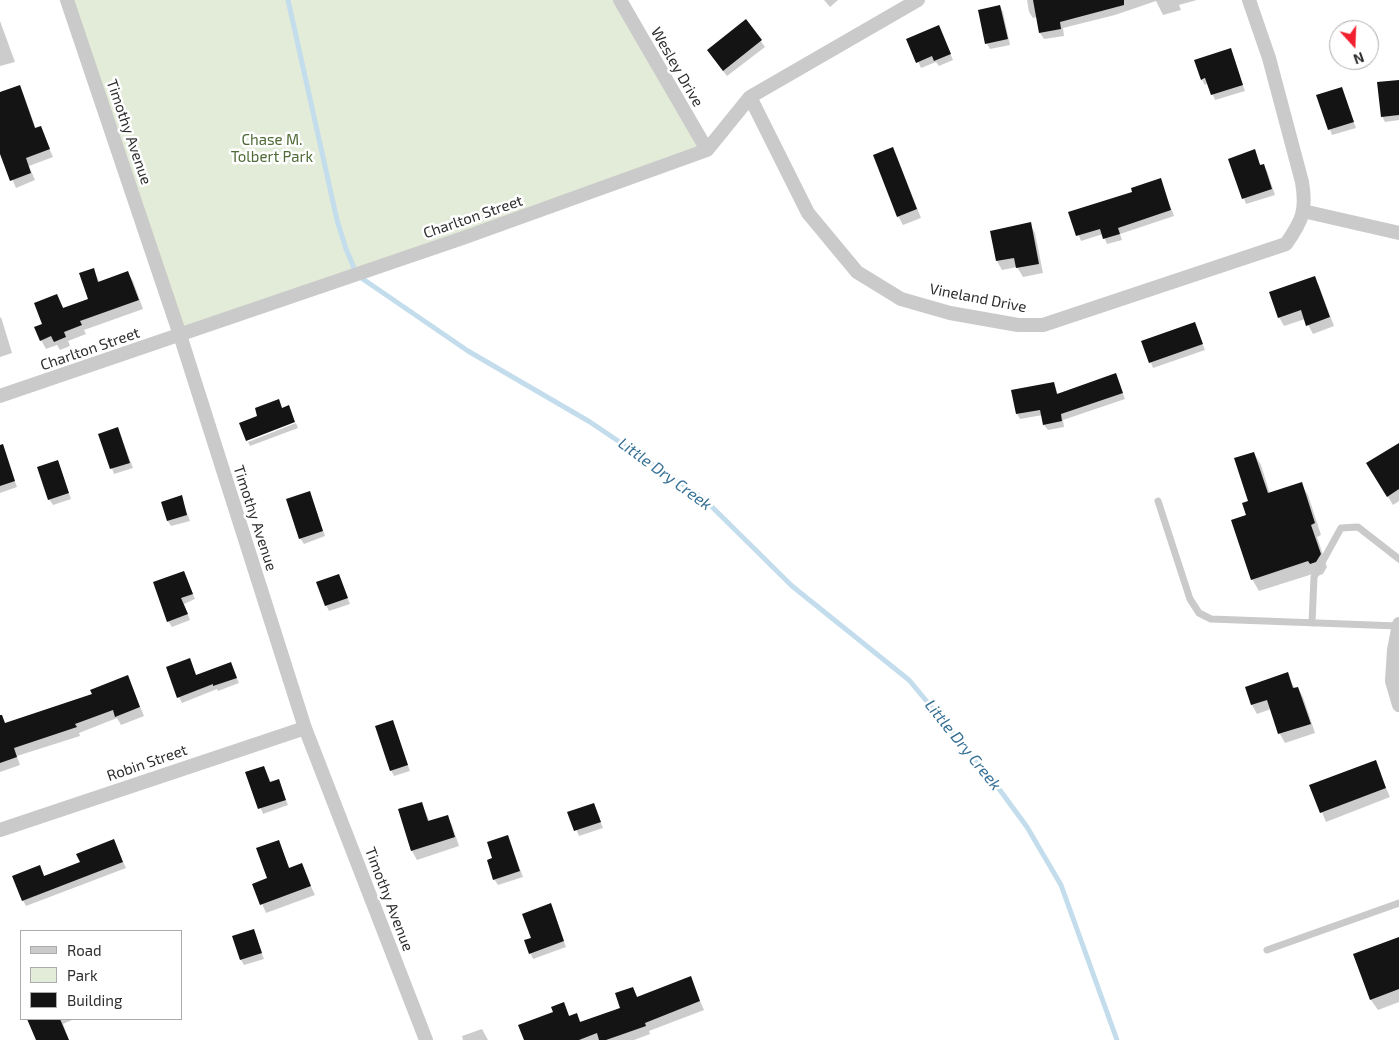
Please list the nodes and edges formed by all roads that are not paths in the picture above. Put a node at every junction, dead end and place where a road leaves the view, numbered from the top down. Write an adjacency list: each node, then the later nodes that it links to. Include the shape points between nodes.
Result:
1 (66, 0): 9 (street, Timothy Avenue)
2 (620, 0): 6 (street, Wesley Drive)
3 (918, 0): 5 (street)
4 (1248, 0): 7 (street, Vineland Drive, via 1269,58 1302,182 1305,198)
5 (750, 97): 6 (street); 7 (street, Vineland Drive, via 808,213 857,272 901,299 950,313 1018,325 1043,324 1286,244 1300,224)
6 (707, 150): 9 (street, Charlton Street, via 490,229)
7 (1302, 211): 8 (street)
8 (1399, 233)
9 (180, 335): 10 (street, Charlton Street); 16 (street, Timothy Avenue)
10 (0, 396)
11 (1158, 501): 13 (lane, via 1190,599 1199,613 1211,619)
12 (1399, 559): 13 (lane, via 1358,527 1341,528 1314,577)
13 (1312, 623): 14 (lane)
14 (1399, 625): 15 (street, via 1392,681)
15 (1399, 705)
16 (305, 728): 17 (street, Robin Street); 20 (street, Timothy Avenue)
17 (0, 830)
18 (1399, 903): 19 (lane)
19 (1267, 950)
20 (426, 1040)

